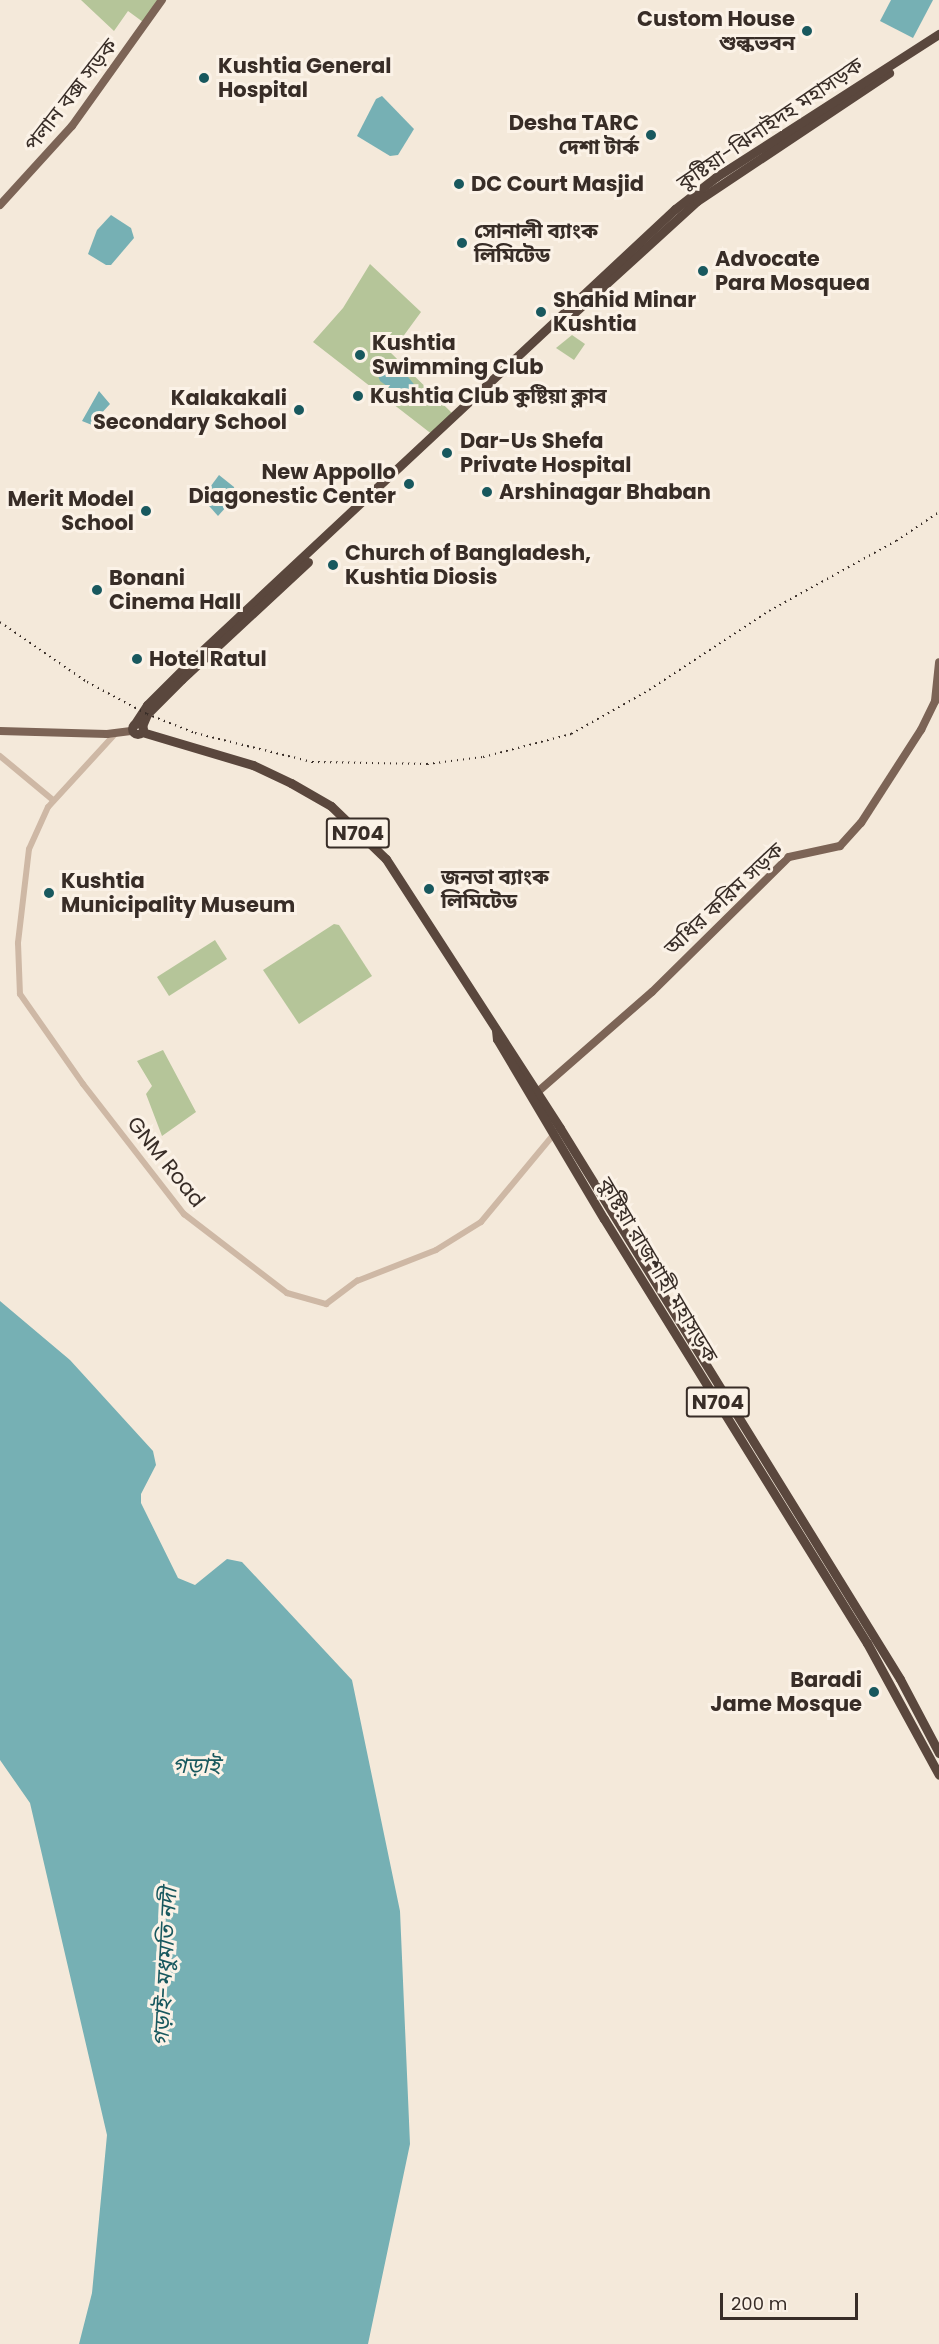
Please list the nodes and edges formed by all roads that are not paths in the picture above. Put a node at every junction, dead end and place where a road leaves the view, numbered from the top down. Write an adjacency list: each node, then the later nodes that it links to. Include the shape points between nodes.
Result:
1 (162, 0): 5 (main road, পলান বক্স সড়ক, via 72,126)
2 (939, 34): 4 (highway, কুষ্টিয়া-ঝিনাইদহ মহাসড়ক)
3 (939, 41): 4 (highway, কুষ্টিয়া-ঝিনাইদহ মহাসড়ক)
4 (798, 129): 7 (highway, কুষ্টিয়া-ঝিনাইদহ মহাসড়ক, via 697,201 168,688)
5 (0, 205)
6 (939, 662): 12 (main road, অধির করিম সড়ক, via 935,701 861,823 838,847 789,857 652,992)
7 (138, 729): 9 (main road); 12 (highway, কুষ্টিয়া রাজশাহী মহাসড়ক / N704, via 253,765 331,806 392,867)
8 (0, 731): 9 (main road)
9 (115, 734): 11 (street, GNM Road)
10 (0, 756): 11 (street)
11 (53, 800): 13 (street, GNM Road, via 29,849 23,879 20,994 82,1084 184,1214 287,1293 326,1304 357,1281 436,1250 481,1222)
12 (535, 1096): 13 (highway, কুষ্টিয়া রাজশাহী মহাসড়ক / N704); 14 (highway, কুষ্টিয়া রাজশাহী মহাসড়ক / N704)
13 (554, 1134): 14 (highway, কুষ্টিয়া রাজশাহী মহাসড়ক / N704)
14 (638, 1265): 15 (highway, কুষ্টিয়া রাজশাহী মহাসড়ক / N704)
15 (830, 1574): 16 (highway, কুষ্টিয়া রাজশাহী মহাসড়ক / N704); 17 (highway, কুষ্টিয়া রাজশাহী মহাসড়ক / N704)
16 (921, 1716): 17 (highway); 18 (highway, কুষ্টিয়া রাজশাহী মহাসড়ক / N704)
17 (910, 1719): 19 (highway, কুষ্টিয়া রাজশাহী মহাসড়ক / N704)
18 (939, 1753)
19 (939, 1775)

